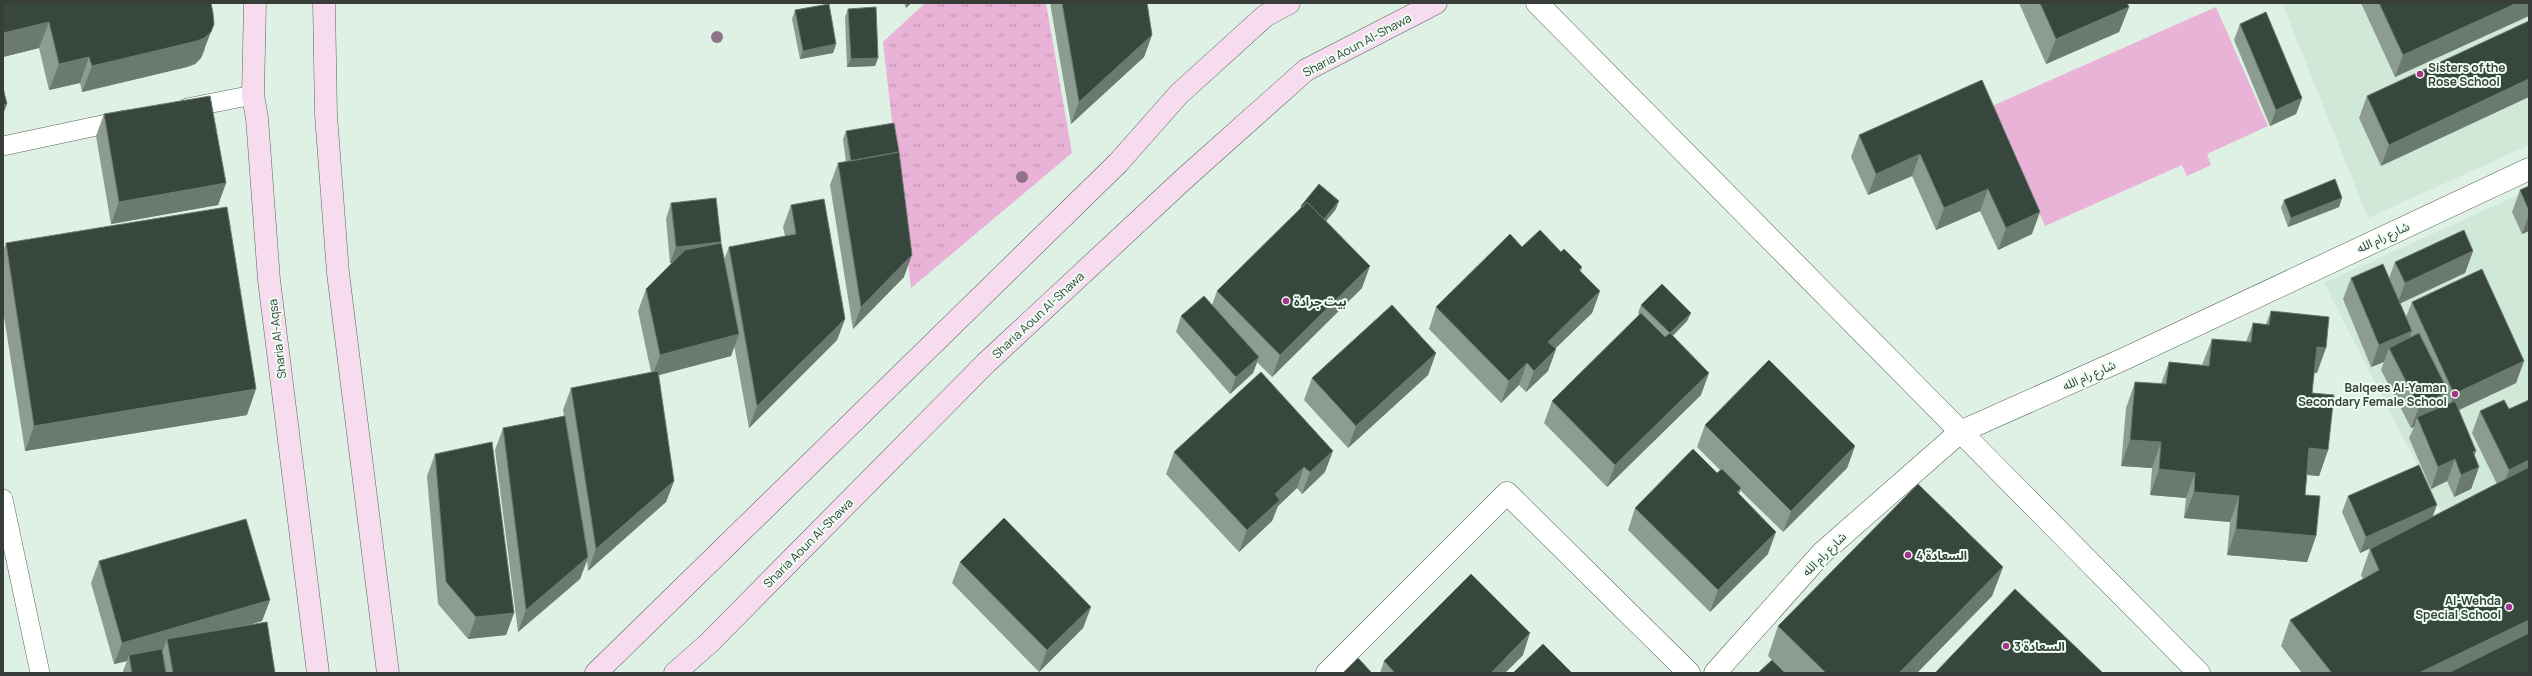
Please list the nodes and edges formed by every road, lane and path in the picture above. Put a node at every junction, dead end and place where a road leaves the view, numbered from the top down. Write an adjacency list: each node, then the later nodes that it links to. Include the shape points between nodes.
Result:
1 (255, 3): 7 (main road, Sharia Al-Aqsa)
2 (324, 3): 17 (main road, via 326,115 338,273)
3 (1289, 3): 6 (main road)
4 (1436, 3): 14 (main road, Sharia Aoun Al-Shawa, via 1300,75 986,363)
5 (1537, 3): 12 (street)
6 (1263, 10): 18 (main road, via 1179,94 1118,162)
7 (253, 95): 8 (lane); 16 (main road, Sharia Al-Aqsa, via 257,118 269,280)
8 (169, 111)
9 (146, 116): 10 (lane)
10 (3, 146)
11 (2529, 169): 12 (street, شارع رام الله, via 2124,359)
12 (1960, 432): 21 (street, شارع رام الله, via 1822,553); 22 (street)
13 (3, 499): 15 (lane)
14 (679, 672)
15 (40, 673)
16 (318, 673)
17 (388, 673)
18 (596, 673)
19 (1327, 673): 20 (street, via 1507,492)
20 (1689, 673)
21 (1715, 673)
22 (2199, 673)

